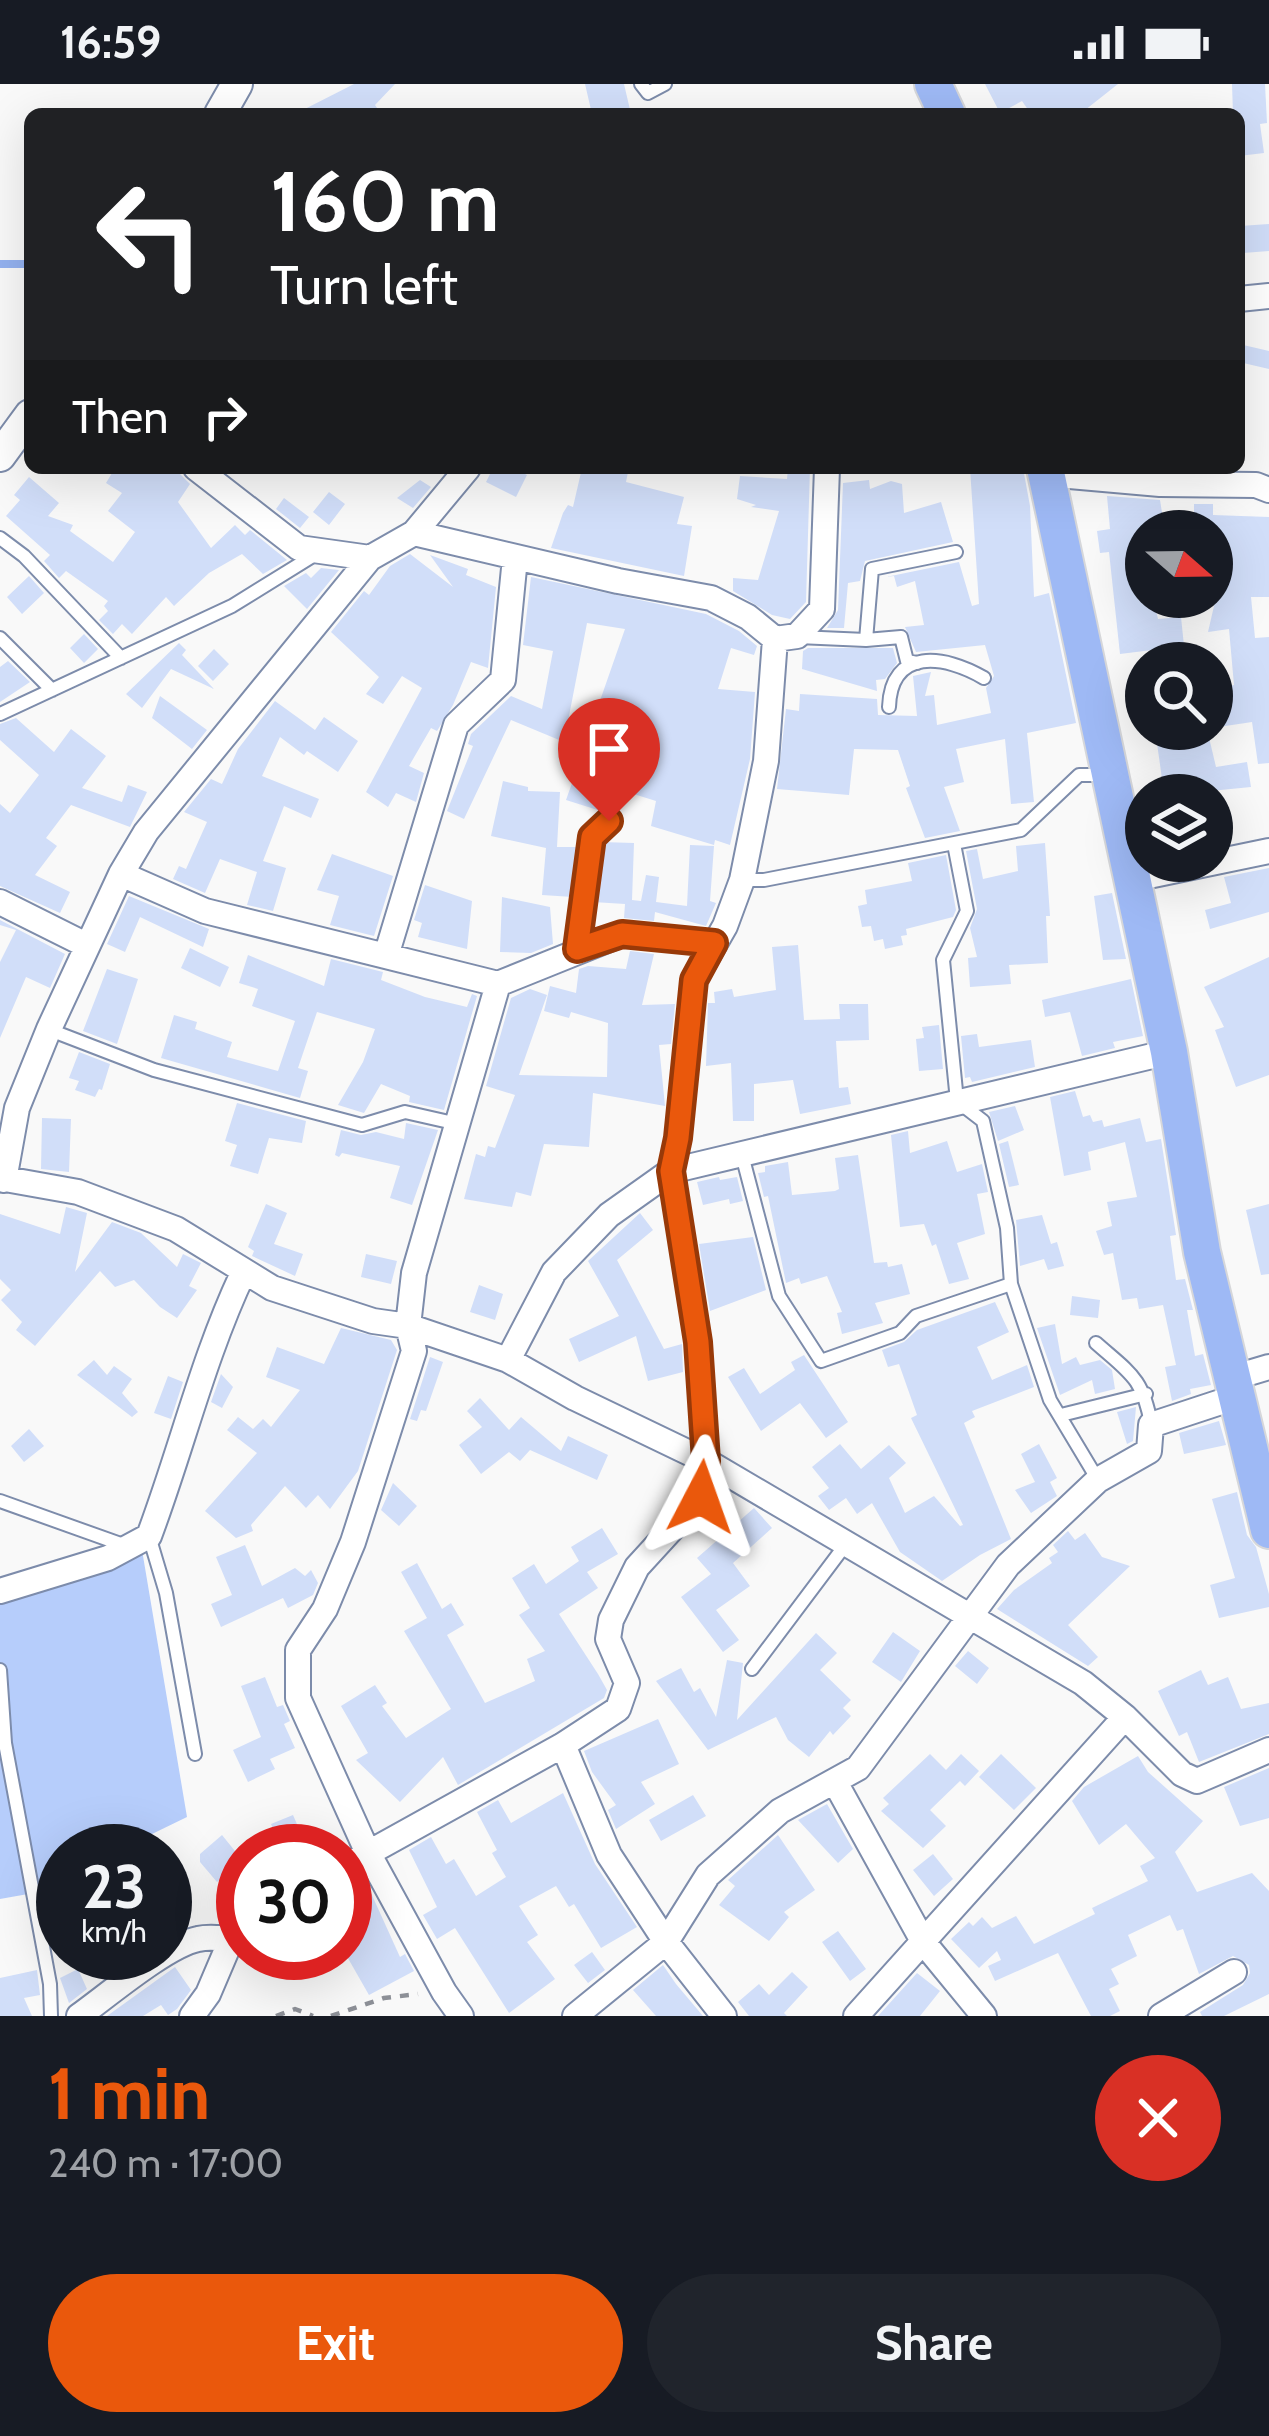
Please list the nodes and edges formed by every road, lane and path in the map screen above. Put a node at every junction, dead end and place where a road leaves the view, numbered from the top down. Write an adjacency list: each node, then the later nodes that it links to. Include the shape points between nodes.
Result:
1 (640, 84): 2 (lane, via 648,93)
2 (665, 84)
3 (24, 424): 4 (street)
4 (0, 456)
5 (204, 474): 13 (street, via 299,548)
6 (463, 474): 11 (street)
7 (827, 474): 18 (street, via 822,608)
8 (1047, 474): 26 (main road)
9 (1072, 474): 10 (street)
10 (1269, 490)
11 (414, 533): 15 (street); 16 (street)
12 (0, 538): 20 (lane)
13 (322, 550): 15 (street); 20 (lane, via 232,606)
14 (956, 552): 19 (lane, via 872,569)
15 (370, 558): 32 (street, via 172,800)
16 (514, 558): 18 (street, via 711,598); 39 (street, via 502,680 456,724)
17 (0, 638): 23 (lane)
18 (786, 638): 19 (lane); 33 (street)
19 (866, 640): 21 (lane, via 902,637 908,661)
20 (121, 658): 23 (lane)
21 (917, 663): 22 (lane, via 938,658); 24 (lane, via 893,681)
22 (984, 678)
23 (52, 690): 25 (lane)
24 (889, 707)
25 (0, 715)
26 (1112, 775): 28 (main road); 29 (lane, via 1079,775 1021,830)
27 (609, 821): 38 (lane, via 592,837)
28 (1125, 836)
29 (954, 844): 33 (lane); 43 (lane, via 967,911 943,960)
30 (1269, 851): 31 (street)
31 (1233, 858)
32 (122, 874): 37 (street); 39 (street, via 205,911)
33 (742, 880): 36 (street)
34 (1135, 882): 42 (main road)
35 (0, 902): 37 (street)
36 (714, 943): 38 (street, via 622,934); 46 (street, via 694,980)
37 (86, 945): 41 (street)
38 (577, 949): 40 (street)
39 (386, 956): 40 (street)
40 (498, 984): 44 (street)
41 (49, 1029): 44 (lane, via 154,1070 362,1125 405,1112); 47 (street, via 17,1108)
42 (1169, 1052): 43 (street); 54 (main road)
43 (957, 1101): 45 (street); 49 (lane, via 983,1121)
44 (458, 1124): 50 (street, via 414,1274)
45 (742, 1154): 46 (street); 49 (lane, via 778,1296 821,1361 900,1333 916,1316)
46 (671, 1171): 52 (street, via 609,1215 554,1272); 58 (street, via 698,1342)
47 (2, 1179): 48 (street, via 98,1199 176,1229)
48 (244, 1271): 50 (street, via 272,1288); 62 (street, via 214,1335 173,1471)
49 (1011, 1284): 56 (lane)
50 (408, 1326): 52 (street); 73 (street, via 414,1351 353,1542 326,1609 298,1650 298,1698)
51 (1096, 1343): 55 (lane)
52 (508, 1360): 58 (street)
53 (1269, 1367): 54 (street)
54 (1234, 1387): 57 (street); 61 (main road)
55 (1146, 1394): 56 (lane); 57 (lane)
56 (1061, 1415): 59 (lane)
57 (1151, 1425): 59 (street, via 1149,1451)
58 (706, 1461): 63 (street); 69 (street, via 701,1497 637,1567 611,1620 608,1639 626,1694)
59 (1098, 1480): 65 (street, via 1008,1565)
60 (0, 1501): 62 (lane)
61 (1269, 1530)
62 (139, 1542): 64 (street); 71 (lane, via 166,1593)
63 (846, 1544): 65 (street); 66 (lane)
64 (0, 1592)
65 (970, 1615): 68 (street, via 1083,1682); 72 (street, via 858,1768)
66 (752, 1669)
67 (0, 1670): 82 (lane)
68 (1125, 1718): 70 (street, via 1197,1781); 78 (street)
69 (563, 1745): 74 (street); 77 (street, via 609,1855)
70 (1269, 1750)
71 (195, 1754)
72 (835, 1782): 77 (street, via 780,1811 709,1875); 78 (street)
73 (356, 1824)
74 (372, 1849)
75 (372, 1859): 81 (street)
76 (216, 1938): 83 (street, via 168,1953)
77 (666, 1942): 89 (street); 90 (street)
78 (924, 1943): 91 (street); 92 (street)
79 (1234, 1972): 93 (street)
80 (216, 1978): 84 (street)
81 (443, 1992): 87 (path, via 384,1998); 88 (street)
82 (51, 2016)
83 (79, 2016)
84 (192, 2016)
85 (276, 2016): 86 (path, via 295,2009)
86 (313, 2016)
87 (331, 2016)
88 (461, 2016)
89 (574, 2016)
90 (724, 2016)
91 (856, 2016)
92 (984, 2016)
93 (1161, 2016)

